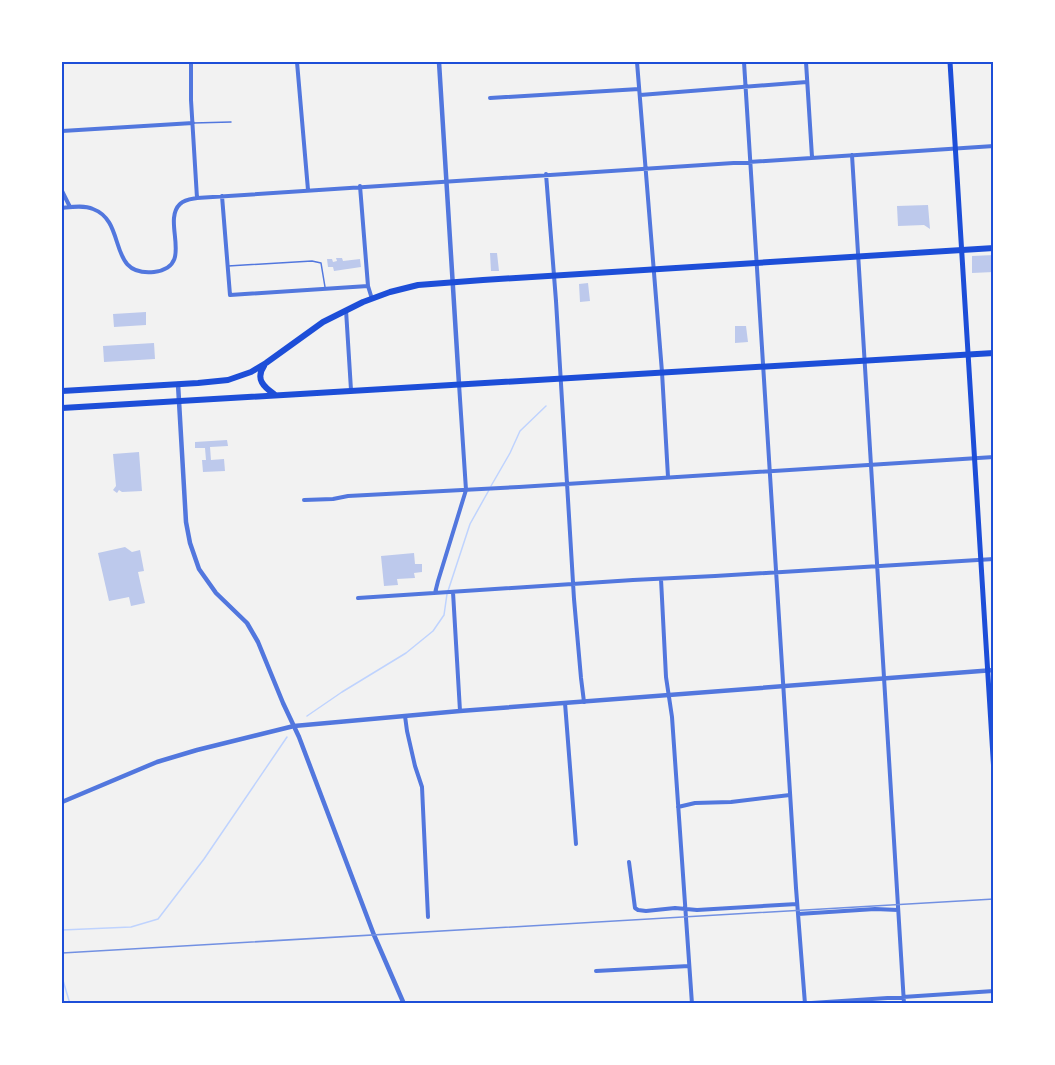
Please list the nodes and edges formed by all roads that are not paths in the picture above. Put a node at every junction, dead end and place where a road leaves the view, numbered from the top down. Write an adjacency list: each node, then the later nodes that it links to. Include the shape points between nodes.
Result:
1 (191, 62): 14 (street)
2 (297, 62): 25 (street)
3 (439, 62): 23 (street)
4 (637, 62): 10 (street)
5 (744, 62): 9 (street)
6 (806, 62): 8 (street)
7 (950, 62): 17 (main road)
8 (807, 82): 9 (street); 19 (street)
9 (746, 87): 11 (street); 20 (street)
10 (639, 89): 11 (street); 12 (street)
11 (640, 95): 21 (street)
12 (490, 98)
13 (231, 122): 14 (lane)
14 (192, 123): 15 (street); 28 (street)
15 (62, 131)
16 (993, 146): 17 (street)
17 (956, 148): 18 (street); 32 (main road)
18 (852, 155): 19 (street); 33 (street)
19 (812, 157): 20 (street)
20 (750, 161): 21 (street); 34 (street)
21 (645, 168): 22 (street); 36 (street)
22 (546, 174): 23 (street); 37 (street)
23 (447, 181): 24 (street); 38 (street)
24 (360, 186): 25 (street); 39 (street)
25 (308, 190): 27 (street)
26 (62, 191): 29 (street)
27 (222, 196): 28 (street); 35 (street)
28 (197, 198): 29 (street, via 179,204 174,218 176,255 167,267 153,272 138,272 125,263 105,216 92,208)
29 (70, 207): 30 (street)
30 (62, 208)
31 (993, 248): 32 (highway)
32 (962, 251): 33 (highway); 44 (main road)
33 (859, 257): 34 (highway); 45 (street)
34 (756, 263): 36 (highway); 47 (street)
35 (227, 266): 40 (lane, via 321,263); 40 (street, via 230,295)
36 (653, 269): 37 (highway); 48 (street)
37 (554, 275): 38 (highway); 49 (street)
38 (453, 282): 41 (highway, via 411,287); 51 (street)
39 (368, 286): 40 (street); 41 (street)
40 (325, 290)
41 (372, 298): 42 (highway)
42 (346, 309): 46 (highway); 52 (street)
43 (993, 353): 44 (highway)
44 (968, 355): 45 (highway); 58 (main road)
45 (865, 360): 47 (highway); 59 (street)
46 (266, 363): 50 (highway, via 228,380); 54 (highway, via 260,379)
47 (763, 366): 48 (highway); 60 (street)
48 (662, 372): 49 (highway); 61 (street)
49 (560, 379): 51 (highway); 62 (street)
50 (178, 384): 53 (highway); 55 (street)
51 (459, 384): 52 (highway); 63 (street)
52 (351, 390): 54 (highway)
53 (62, 391)
54 (275, 395): 55 (highway)
55 (179, 401): 56 (highway); 82 (street, via 186,522 194,556 216,594 252,628)
56 (62, 408)
57 (993, 457): 58 (street)
58 (975, 458): 59 (street); 66 (main road)
59 (871, 464): 60 (street); 67 (street)
60 (770, 470): 61 (street); 68 (street)
61 (669, 477): 62 (street)
62 (566, 484): 63 (street); 70 (street)
63 (466, 490): 64 (street); 72 (street)
64 (304, 501)
65 (993, 559): 66 (street)
66 (981, 560): 67 (street); 74 (main road)
67 (877, 566): 68 (street); 75 (street)
68 (776, 572): 69 (street); 76 (street)
69 (661, 579): 70 (street); 77 (street)
70 (574, 584): 71 (street); 78 (street)
71 (452, 592): 72 (street); 80 (street)
72 (435, 593): 73 (street)
73 (358, 598)
74 (991, 671): 75 (street); 83 (main road)
75 (884, 679): 76 (street); 92 (street)
76 (783, 686): 77 (street); 85 (street)
77 (669, 695): 78 (street); 87 (street)
78 (584, 702): 79 (street)
79 (565, 703): 80 (street); 88 (street)
80 (460, 711): 81 (street)
81 (405, 716): 82 (street); 93 (street, via 422,787)
82 (294, 726): 86 (street, via 157,762); 99 (street)
83 (993, 744): 84 (main road)
84 (993, 773)
85 (790, 795): 87 (street); 91 (street)
86 (62, 802)
87 (678, 807): 90 (street)
88 (576, 844)
89 (629, 862): 90 (street, via 635,908)
90 (686, 909): 91 (street); 94 (street)
91 (798, 909): 92 (street); 98 (street)
92 (898, 910): 97 (street)
93 (428, 917)
94 (689, 966): 95 (street); 100 (street)
95 (596, 971)
96 (993, 991): 97 (street)
97 (903, 996): 98 (street); 102 (street)
98 (805, 1003): 101 (street)
99 (404, 1004)
100 (692, 1004)
101 (796, 1004)
102 (904, 1004)

